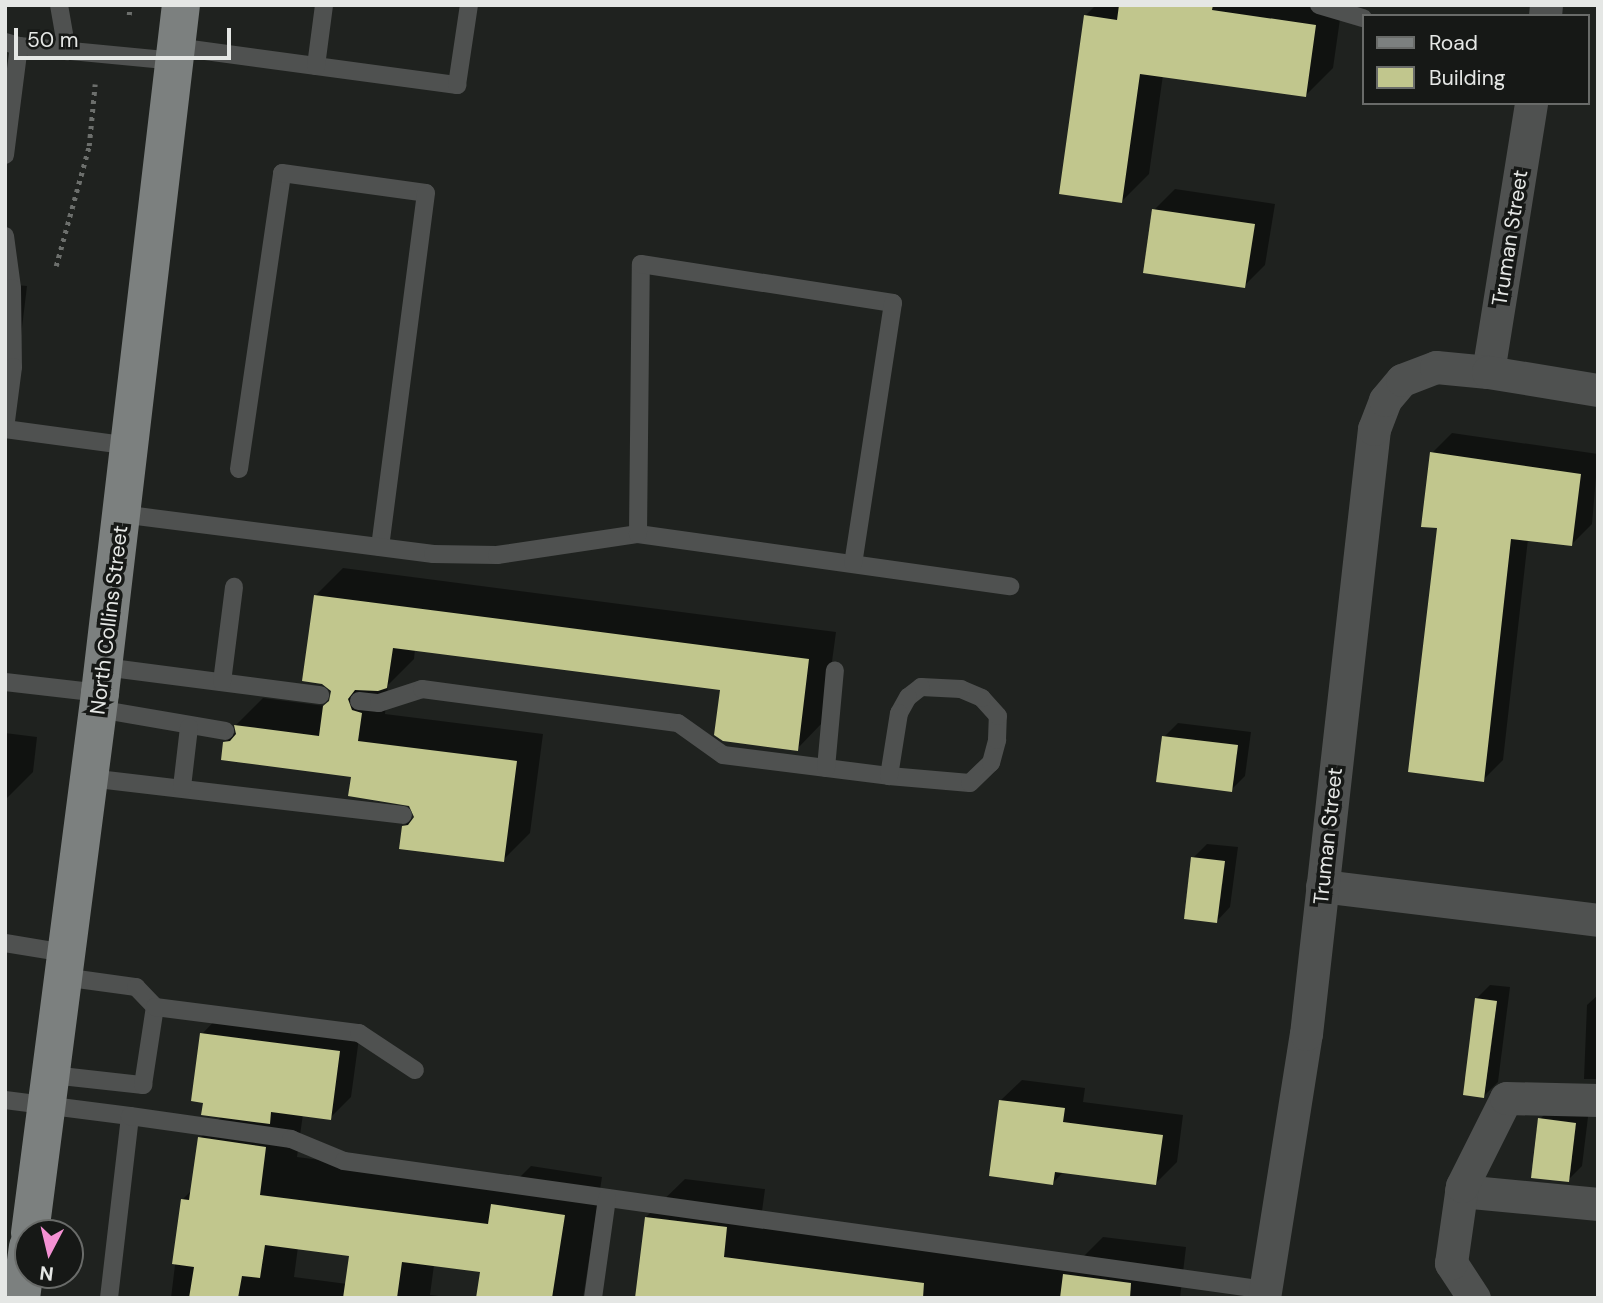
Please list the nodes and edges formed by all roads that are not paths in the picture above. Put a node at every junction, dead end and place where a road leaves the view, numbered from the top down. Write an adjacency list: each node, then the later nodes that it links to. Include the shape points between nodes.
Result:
1 (59, 5): 8 (lane)
2 (181, 5): 9 (main road, North Collins Street)
3 (324, 5): 10 (lane)
4 (469, 5): 10 (lane, via 457,85)
5 (1319, 5): 6 (lane)
6 (1362, 18)
7 (12, 44): 8 (lane); 12 (lane)
8 (67, 51): 9 (lane)
9 (176, 54): 10 (lane); 17 (main road, North Collins Street)
10 (316, 66)
11 (1531, 105): 14 (street, Truman Street)
12 (5, 155)
13 (5, 236): 16 (lane, via 12,288 13,367)
14 (1488, 372): 15 (street); 38 (street, Truman Street, via 1436,367 1402,380 1385,400 1374,429)
15 (1598, 390)
16 (5, 429): 17 (lane)
17 (130, 446): 19 (main road, North Collins Street)
18 (239, 469): 21 (lane, via 282,173 426,193)
19 (121, 514): 21 (lane); 28 (main road, North Collins Street)
20 (638, 534): 21 (lane, via 497,555); 22 (lane); 22 (lane, via 641,264 893,303)
21 (380, 547)
22 (853, 563): 23 (lane)
23 (1010, 586)
24 (234, 587): 27 (lane)
25 (835, 670): 33 (lane)
26 (5, 682): 28 (lane)
27 (222, 682): 28 (lane); 29 (lane)
28 (101, 690): 31 (lane); 35 (main road, North Collins Street)
29 (320, 695)
30 (359, 701): 33 (lane, via 379,703 422,689 678,723 723,755)
31 (189, 727): 32 (lane); 36 (lane)
32 (225, 731)
33 (826, 768): 34 (lane)
34 (889, 776): 34 (lane, via 970,783 991,763 998,716 982,698 961,689 921,687 899,713)
35 (89, 778): 36 (lane); 41 (main road, North Collins Street)
36 (182, 787): 37 (lane)
37 (403, 815)
38 (1322, 886): 39 (street); 53 (street, Truman Street, via 1306,1034)
39 (1598, 920)
40 (5, 943): 41 (lane)
41 (65, 965): 42 (lane, via 136,987); 44 (main road, North Collins Street)
42 (155, 1007): 43 (lane, via 359,1033); 44 (lane, via 144,1085)
43 (415, 1070)
44 (49, 1091): 45 (lane); 47 (lane); 51 (main road, North Collins Street)
45 (5, 1100)
46 (1598, 1100): 48 (street, via 1506,1098)
47 (130, 1116): 49 (lane, via 291,1139 344,1161); 54 (lane)
48 (1461, 1191): 50 (street); 56 (street, via 1451,1263)
49 (607, 1198): 52 (lane); 55 (lane)
50 (1598, 1204)
51 (32, 1219)
52 (1188, 1289): 53 (lane)
53 (1264, 1294)
54 (109, 1298)
55 (593, 1298)
56 (1474, 1298)

